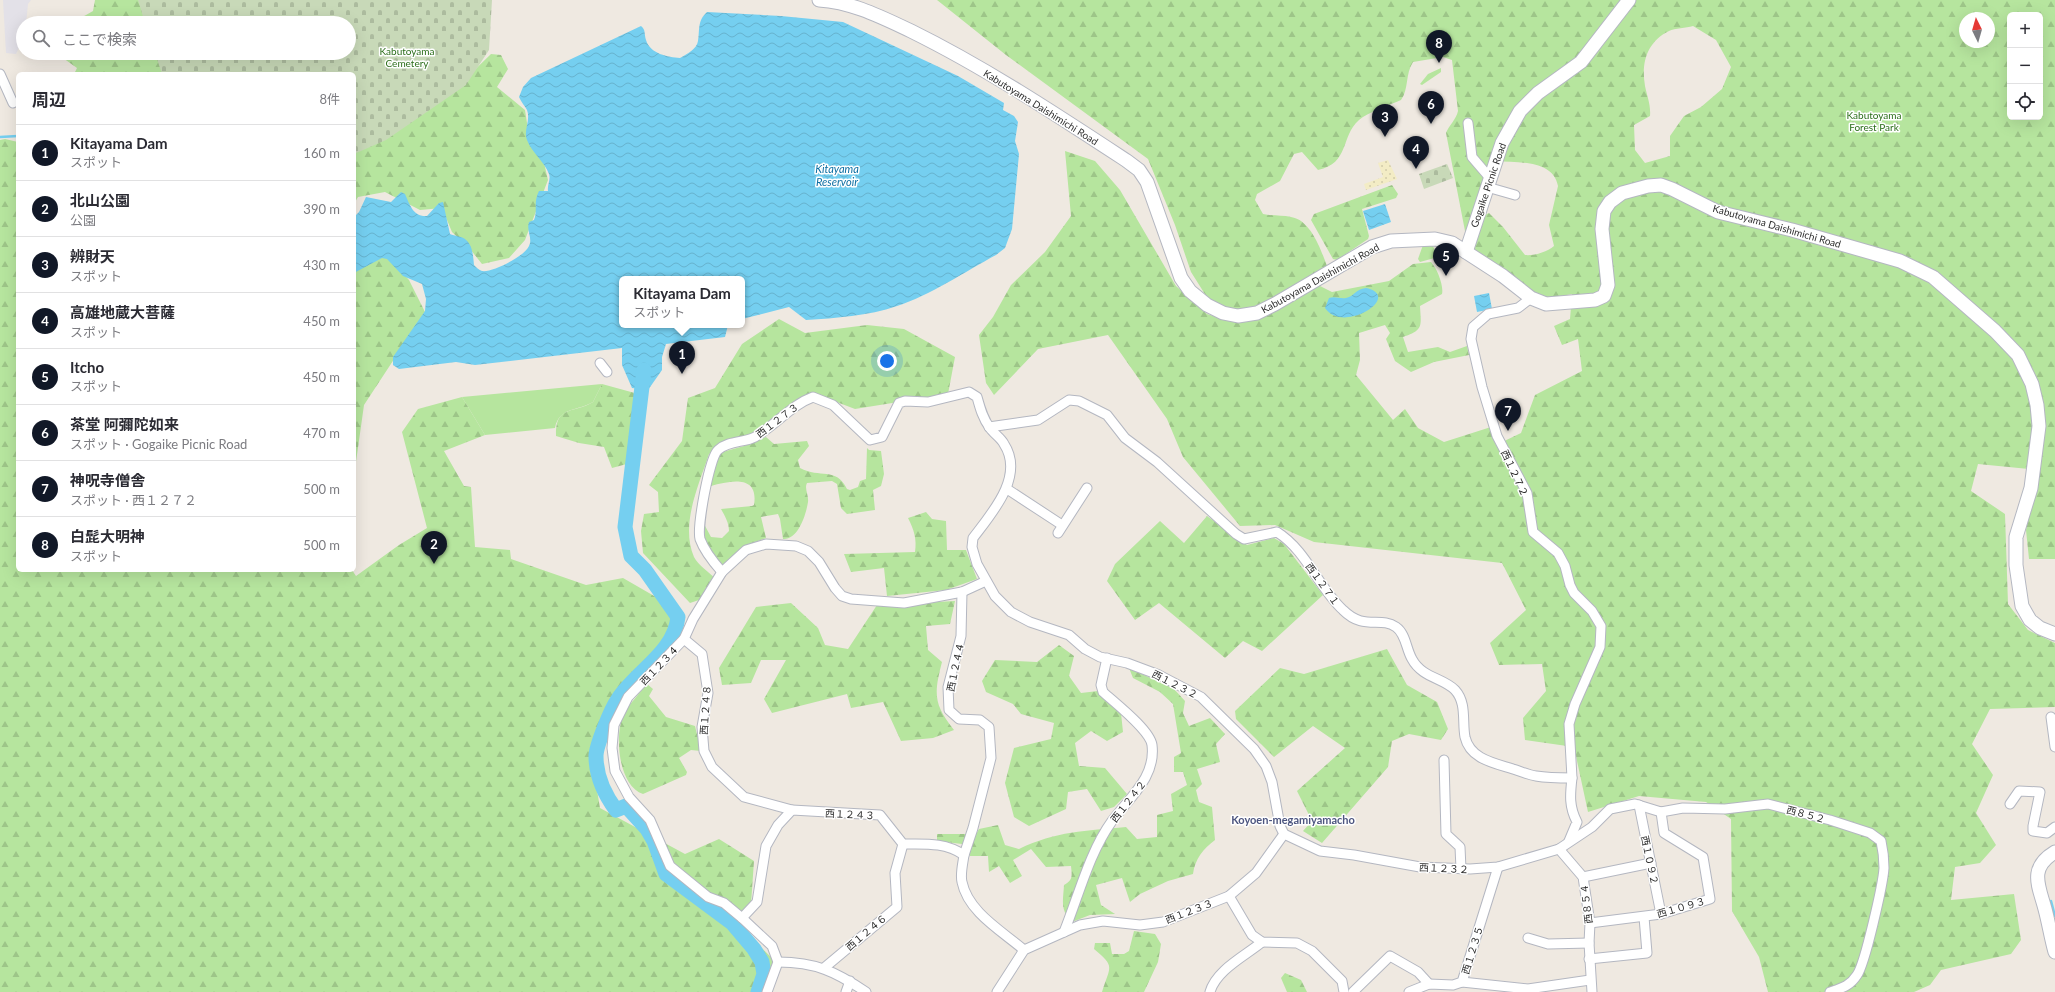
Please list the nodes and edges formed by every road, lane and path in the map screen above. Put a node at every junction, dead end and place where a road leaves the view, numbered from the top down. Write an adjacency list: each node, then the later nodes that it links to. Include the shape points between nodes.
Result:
1 (819, 0): 8 (street, Kabutoyama Daishimichi Road, via 845,4 876,15 942,46 1044,106 1139,170 1147,182 1181,278 1190,291 1207,305 1223,313 1238,316 1257,313 1372,247 1391,241 1435,239 1452,243)
2 (1629, 0): 6 (street, Gogaike Picnic Road, via 1581,62 1538,93 1520,111 1502,143)
3 (0, 74): 4 (street)
4 (13, 103)
5 (1468, 123): 6 (street, via 1472,156)
6 (1489, 182): 7 (street); 8 (street, Gogaike Picnic Road)
7 (1515, 195)
8 (1466, 252): 9 (street, Kabutoyama Daishimichi Road)
9 (1531, 298): 19 (street, Kabutoyama Daishimichi Road, via 1546,304 1595,300 1604,296 1608,285 1602,228 1604,211 1610,202 1622,193 1661,185 1718,212 1900,261 1933,277 1962,300 2018,355 2032,384 2039,426 2031,488 2016,537 2016,565 2022,606 2030,620 2040,628); 25 (street, 西１２７２, via 1518,308 1488,314 1473,327 1471,339 1497,436 1527,494 1533,532 1558,553 1574,593 1592,611 1601,626 1600,647 1569,724)
10 (600, 363): 11 (street)
11 (607, 372)
12 (977, 397): 13 (street, 西１２３２); 16 (street, 西１２７３, via 970,392 928,402 899,403 882,438 870,440 833,405 813,397 803,400 754,437 728,443 717,450 711,464 700,539)
13 (989, 427): 15 (street, 西１２３２, via 1005,445 1009,456); 25 (street, 西１２７１, via 1038,420 1069,400 1079,401 1107,414 1125,438 1157,462 1236,534 1244,539 1277,532 1298,550 1341,609 1352,619 1396,627 1403,635 1412,659 1419,667 1430,677 1454,689 1460,696 1467,744 1482,759 1534,776)
14 (1087, 488): 15 (street, via 1060,529)
15 (1007, 489): 17 (street, 西１２３２, via 974,538 972,547)
16 (722, 572): 18 (street, 西１２３４, via 746,550 766,544 784,544 808,551 819,562 838,592 851,599 904,603); 20 (street, 西１２３４, via 693,619)
17 (986, 581): 18 (street, 西１２３４); 21 (street, 西１２３２, via 995,596 1011,612 1030,622 1059,630 1069,635 1085,650)
18 (962, 592): 36 (street, 西１２４４, via 961,636 948,687 949,710 959,719 980,720 989,727 991,758)
19 (2055, 634)
20 (684, 640): 28 (street, 西１２４８, via 702,654 708,694 702,727 704,751 712,767 744,797); 44 (street, 西１２３４, via 628,697 614,725 612,748 615,771 629,797 650,820 670,866 708,897 724,904)
21 (1107, 658): 31 (street, 西１２３２, via 1159,674 1201,697 1266,766); 46 (street, 西１２４２, via 1101,685 1103,692 1145,732 1152,744 1152,759 1147,776 1100,841)
22 (2052, 717): 23 (street)
23 (2055, 747)
24 (1444, 760): 39 (street, via 1446,834 1460,847)
25 (1572, 778): 32 (street, via 1571,810 1577,822)
26 (2010, 804): 30 (street, via 2019,791 2040,792 2033,831 2047,833)
27 (1639, 805): 29 (street, 西８５２); 32 (street, 西８５２, via 1610,809 1592,827); 37 (street, 西１０９２)
28 (792, 810): 33 (street, 西１２４３, via 880,815); 44 (street, via 778,825 766,846 758,902)
29 (1662, 812): 42 (street, 西１０９３, via 1664,833 1703,857 1710,899); 69 (street, 西８５２, via 1683,808 1725,809 1768,804 1830,820 1870,834 1881,841 1884,870 1865,958 1859,974 1849,985)
30 (2055, 827)
31 (1284, 834): 39 (street, 西１２３２, via 1320,851 1420,867); 41 (street, 西１２３３, via 1256,873)
32 (1569, 841): 34 (street, 西８５２)
33 (903, 844): 36 (street, via 954,847); 54 (street, 西１２４６, via 895,873 897,907)
34 (1559, 849): 38 (street, 西１２３２); 40 (street, 西８５４)
35 (2055, 852): 51 (street, via 2049,855 2041,866 2037,884)
36 (964, 854): 50 (street, via 961,881 967,896 976,909)
37 (1651, 863): 40 (street); 42 (street, 西１０９２)
38 (1498, 867): 39 (street, 西１２３２); 58 (street, 西１２３５)
39 (1461, 869)
40 (1583, 877): 45 (street, 西８５４)
41 (1229, 896): 46 (street, 西１２３３, via 1163,922 1140,925 1103,921 1080,925); 48 (street, via 1252,935)
42 (1661, 914): 43 (street, 西１０９３)
43 (1644, 917): 45 (street, 西１０９３); 52 (street, via 1647,953)
44 (742, 918): 53 (street, 西１２３４, via 772,946)
45 (1590, 923): 49 (street, 西８５４)
46 (1064, 932): 50 (street, 西１２３３)
47 (1528, 938): 49 (street, via 1548,944)
48 (1262, 942): 64 (street, via 1220,975 1212,984); 65 (street, via 1298,943 1312,951 1342,981)
49 (1589, 942): 52 (street, 西８５４)
50 (1024, 950): 63 (street)
51 (2055, 952)
52 (1589, 958): 55 (street, 西８５４)
53 (778, 962): 54 (street, via 801,962); 60 (street)
54 (824, 968): 56 (street)
55 (1590, 980): 59 (street, via 1528,989); 68 (street, 西８５４)
56 (850, 981): 61 (street); 62 (street)
57 (1429, 984): 58 (street, 西１２３５); 66 (street, via 1418,972 1390,956); 67 (street, 西１２３５)
58 (1456, 986): 59 (street)
59 (1486, 989)
60 (768, 992)
61 (846, 992)
62 (866, 992)
63 (997, 992)
64 (1210, 992)
65 (1344, 992)
66 (1353, 992)
67 (1409, 992)
68 (1592, 992)
69 (1830, 992)

